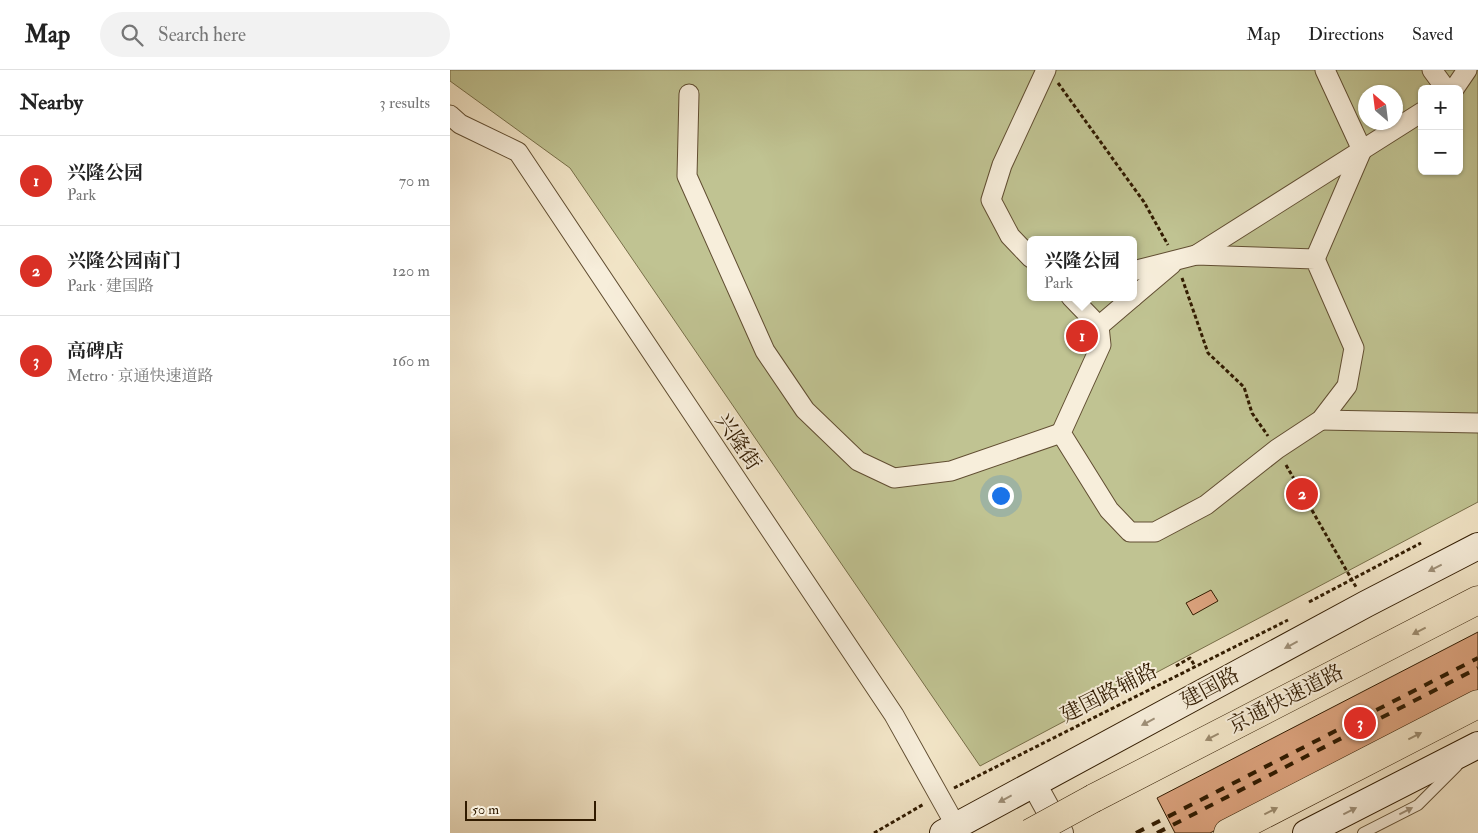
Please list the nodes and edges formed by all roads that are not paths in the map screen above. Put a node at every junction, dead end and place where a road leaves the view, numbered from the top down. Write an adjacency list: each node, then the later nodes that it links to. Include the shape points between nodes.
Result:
1 (1046, 70): 11 (street, via 1002,165 991,200 1010,236)
2 (1324, 70): 10 (street)
3 (1432, 70): 5 (street)
4 (1467, 70): 6 (street)
5 (1443, 85)
6 (1457, 85)
7 (690, 94): 22 (street, via 687,176 765,351 805,410 858,461 894,478 951,471)
8 (1418, 115): 10 (street)
9 (453, 121): 28 (street, 兴隆街, via 518,152 894,715 940,796)
10 (1362, 150): 12 (street); 13 (street)
11 (1027, 254)
12 (1196, 256): 13 (street); 14 (street)
13 (1315, 259): 20 (street, via 1354,348 1347,386)
14 (1176, 260): 15 (street); 16 (street)
15 (1137, 270)
16 (1137, 294)
17 (1075, 301): 19 (street)
18 (1128, 301): 19 (street)
19 (1099, 326): 22 (street, via 1101,345)
20 (1321, 420): 21 (street); 22 (street, via 1277,448 1206,505 1156,532 1130,532 1109,510)
21 (1478, 423)
22 (1061, 433)
23 (1478, 546): 27 (main road, 建国路, one-way to 27)
24 (1478, 600): 29 (highway, 京通快速道路, one-way to 29, bridge)
25 (1478, 704): 31 (highway, one-way to 25)
26 (1477, 746): 32 (main road, one-way to 26); 33 (lane, one-way to 26, via 1418,805)
27 (1034, 784): 28 (main road, 建国路, one-way to 28); 30 (street)
28 (953, 831)
29 (1030, 833)
30 (1061, 833)
31 (1228, 833)
32 (1306, 833)
33 (1363, 833)

